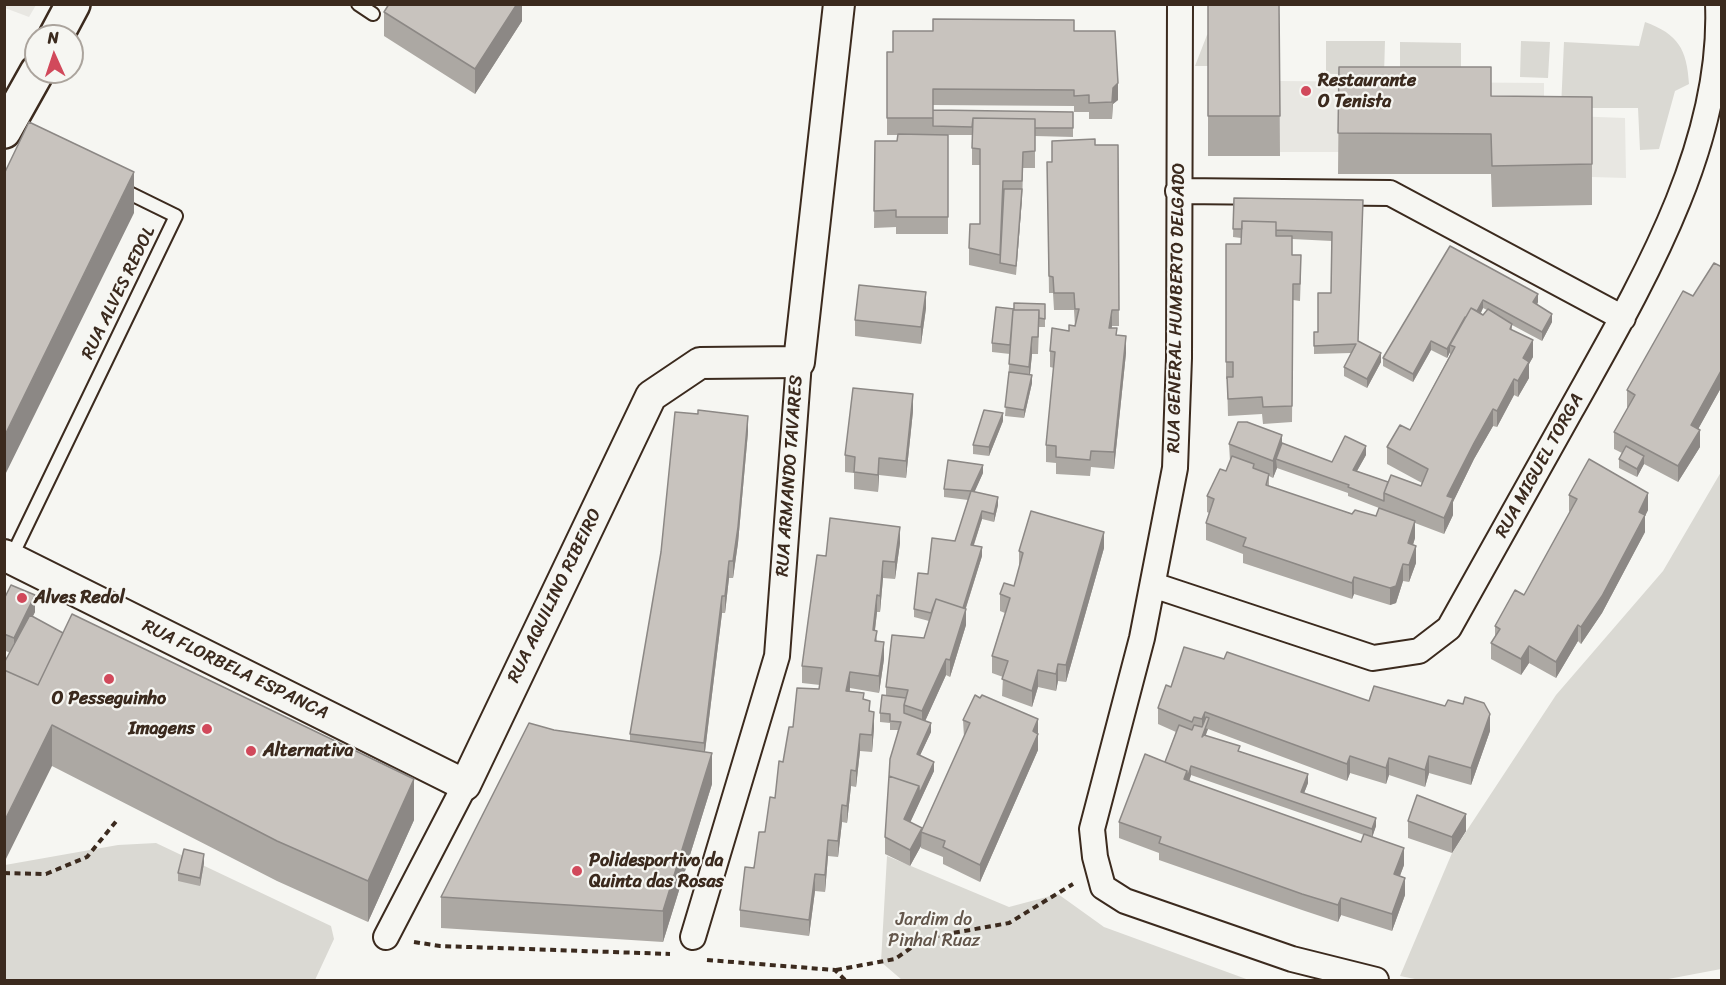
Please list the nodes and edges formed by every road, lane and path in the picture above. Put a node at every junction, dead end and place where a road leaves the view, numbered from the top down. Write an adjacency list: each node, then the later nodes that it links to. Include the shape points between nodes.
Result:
1 (74, 4): 7 (main road)
2 (358, 4): 6 (lane)
3 (839, 4): 13 (street, RUA ARMANDO TAVARES)
4 (1180, 4): 11 (street, RUA GENERAL HUMBERTO DELGADO)
5 (1718, 4): 12 (street, RUA MIGUEL TORGA, via 1719,36 1706,116 1687,182)
6 (374, 14)
7 (63, 24)
8 (31, 84): 9 (main road)
9 (8, 132)
10 (104, 180): 14 (lane, RUA ALVES REDOL, via 176,216)
11 (1178, 191): 12 (street, via 1390,193); 15 (street, RUA GENERAL HUMBERTO DELGADO, via 1179,357 1174,468)
12 (1623, 318): 15 (street, RUA MIGUEL TORGA, via 1449,628 1419,651 1373,658)
13 (799, 362): 16 (street, RUA AQUILINO RIBEIRO, via 700,363 651,396); 21 (street, RUA ARMANDO TAVARES, via 777,656)
14 (7, 562): 16 (street, RUA FLORBELA ESPANCA)
15 (1153, 585): 18 (street, RUA GENERAL HUMBERTO DELGADO, via 1092,829)
16 (465, 785): 20 (street, RUA AQUILINO RIBEIRO)
17 (118, 819): 19 (path, via 87,857 46,874)
18 (1098, 869): 23 (path, via 1009,923 925,938 895,959); 25 (street, RUA GENERAL HUMBERTO DELGADO, via 1103,887 1125,902 1292,959)
19 (4, 873)
20 (386, 937): 22 (path, via 440,946)
21 (697, 948): 23 (path)
22 (675, 954)
23 (835, 970): 24 (path)
24 (845, 981)
25 (1376, 981)

